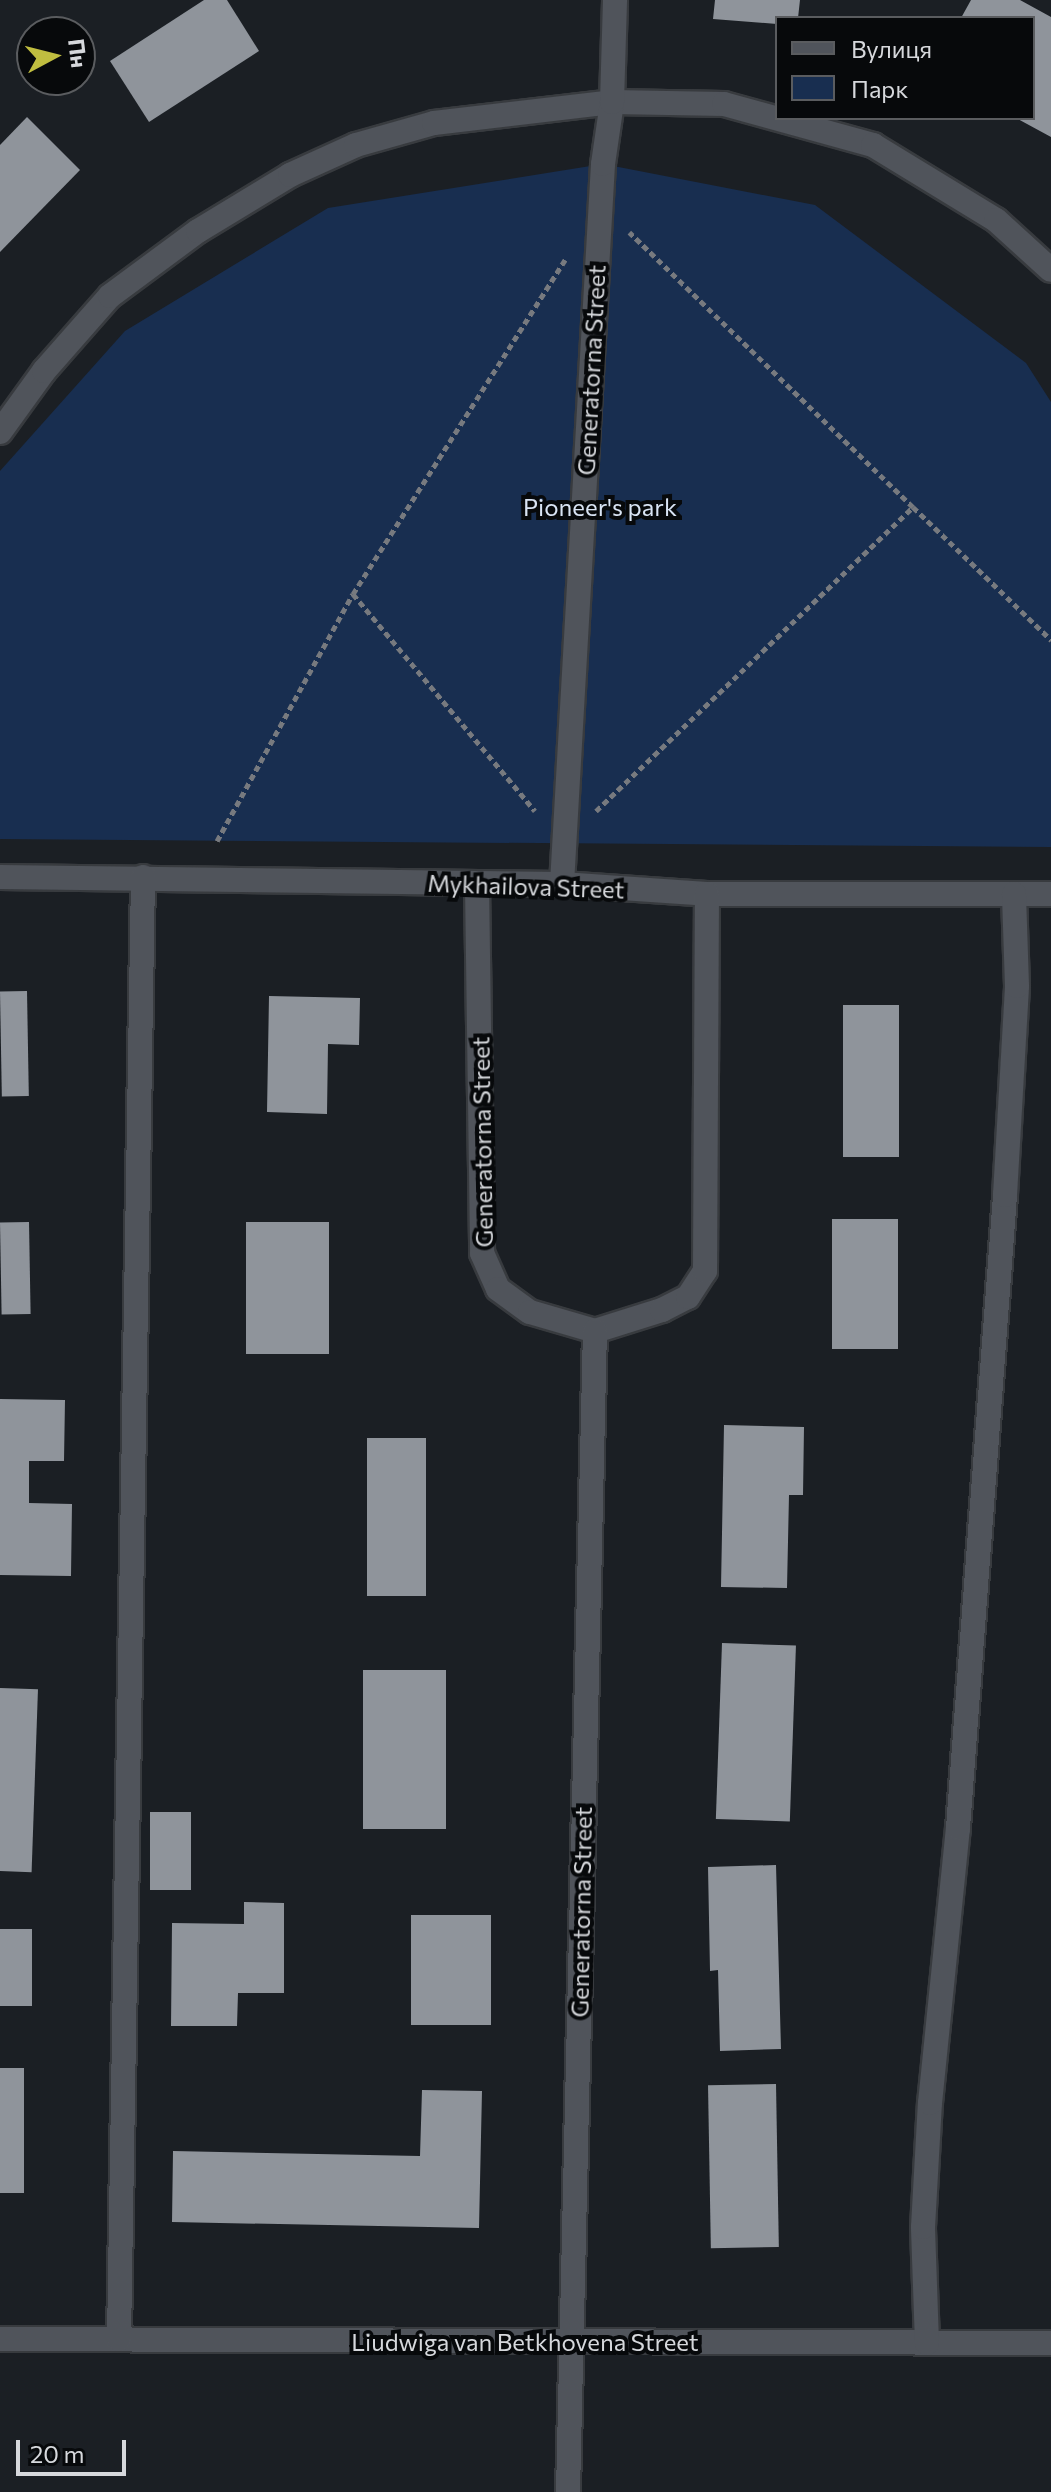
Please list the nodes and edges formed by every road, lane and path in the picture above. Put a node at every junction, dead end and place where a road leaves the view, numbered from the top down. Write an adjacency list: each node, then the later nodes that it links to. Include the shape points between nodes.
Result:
1 (615, 0): 2 (street, Generatorna Street)
2 (612, 102): 3 (street, via 724,104); 6 (street, via 434,123 356,145 290,175 198,231 110,296 44,371); 10 (street, Generatorna Street, via 603,164)
3 (775, 118)
4 (782, 120): 5 (street, via 873,145 996,220)
5 (1051, 270)
6 (0, 432)
7 (913, 507): 9 (path)
8 (353, 594): 10 (path)
9 (1051, 640)
10 (562, 843): 14 (street, Generatorna Street)
11 (0, 877): 12 (street, Mykhailova Street)
12 (143, 877): 13 (street, Mykhailova Street); 20 (street)
13 (477, 884): 14 (street, Mykhailova Street); 18 (street, Generatorna Street, via 482,1253 498,1289 530,1312)
14 (562, 884): 15 (street, Mykhailova Street)
15 (707, 894): 16 (street, Mykhailova Street); 18 (street, via 705,1271 688,1297)
16 (1014, 894): 17 (street, Mykhailova Street); 22 (street, via 1017,986 1005,1195 958,1828 930,2103 923,2227)
17 (1051, 894)
18 (595, 1331): 21 (street, Generatorna Street)
19 (0, 2339): 20 (street, Liudwiga van Betkhovena Street)
20 (119, 2339): 21 (street, Liudwiga van Betkhovena Street)
21 (571, 2343): 22 (street, Liudwiga van Betkhovena Street); 24 (street, Generatorna Street)
22 (927, 2343): 23 (street, Liudwiga van Betkhovena Street)
23 (1051, 2343)
24 (568, 2492)

